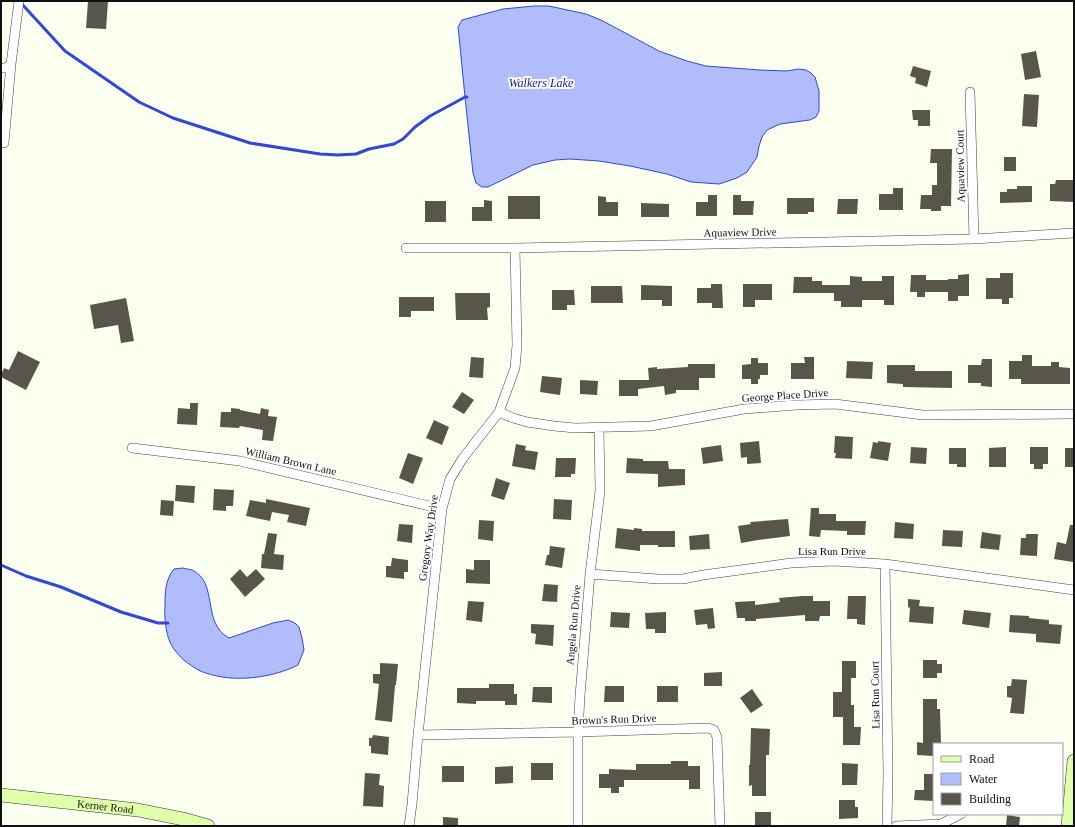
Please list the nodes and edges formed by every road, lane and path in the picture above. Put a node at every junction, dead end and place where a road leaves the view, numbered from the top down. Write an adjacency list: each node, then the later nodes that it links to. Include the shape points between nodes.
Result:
1 (20, 1): 2 (street)
2 (11, 64): 3 (street); 5 (street)
3 (1, 68)
4 (970, 92): 7 (street, Aquaview Court)
5 (4, 143)
6 (1074, 234): 7 (street, Aquaview Drive)
7 (974, 239): 9 (street, Aquaview Drive)
8 (406, 248): 9 (street, Aquaview Drive)
9 (515, 248): 10 (street, Gregory Way Drive, via 515,368)
10 (499, 412): 12 (street, George Place Drive, via 527,422 575,428); 14 (street, Gregory Way Drive, via 453,474)
11 (1074, 414): 12 (street, George Place Drive, via 923,415 835,404 796,404 744,409 651,426)
12 (599, 427): 16 (street, Angela Run Drive, via 600,491)
13 (132, 448): 14 (street, William Brown Lane, via 240,461)
14 (442, 509): 19 (street, Gregory Way Drive)
15 (885, 564): 16 (street, Lisa Run Drive, via 833,561 791,563 683,579); 17 (street, Lisa Run Drive); 27 (street, Lisa Run Court)
16 (590, 574): 18 (street, Angela Run Drive)
17 (1074, 590)
18 (578, 732): 19 (street, Brown's Run Drive); 25 (street, Angela Run Drive); 26 (street, Brown's Run Drive, via 708,728 714,730 717,736)
19 (418, 735): 24 (street, Gregory Way Drive)
20 (1074, 761): 29 (street)
21 (1, 795): 23 (street, Kerner Road, via 138,810 183,818)
22 (960, 815): 28 (street, via 941,824)
23 (208, 826)
24 (409, 826)
25 (578, 826)
26 (720, 826)
27 (887, 826)
28 (896, 826)
29 (1068, 826)

